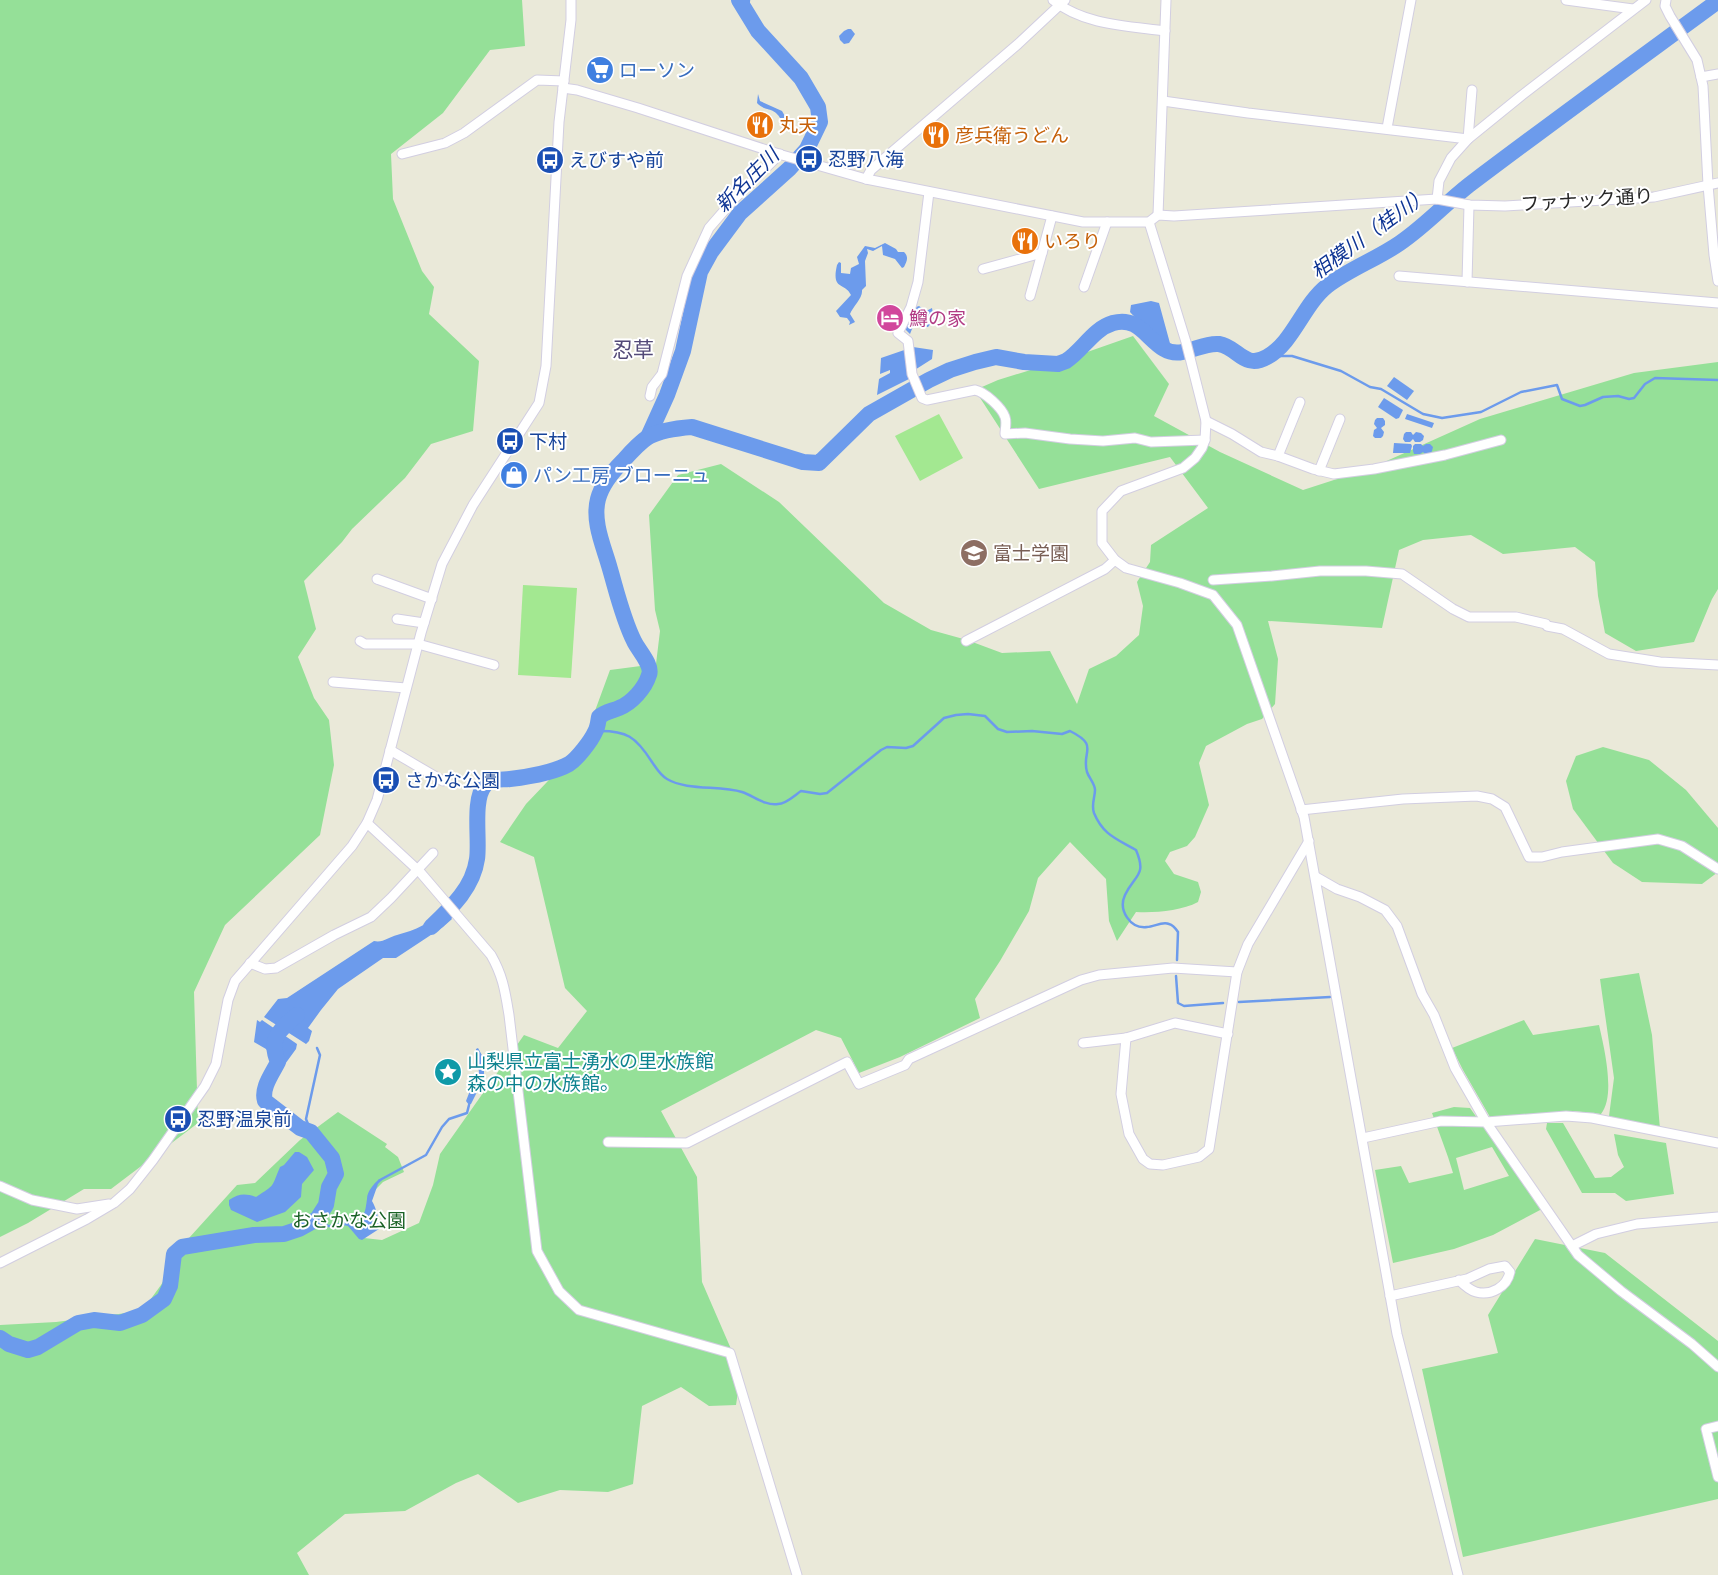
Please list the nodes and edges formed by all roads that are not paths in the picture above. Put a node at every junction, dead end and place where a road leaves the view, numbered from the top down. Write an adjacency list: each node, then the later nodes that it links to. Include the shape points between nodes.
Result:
1 (572, 0): 12 (street)
2 (1166, 0): 9 (street)
3 (1411, 0): 15 (street)
4 (1566, 0): 8 (street)
5 (1646, 0): 8 (street)
6 (1666, 0): 11 (street, via 1665,6 1697,60)
7 (1059, 2): 9 (street, via 1079,15 1103,22); 19 (street, via 1018,44 871,170)
8 (1633, 9): 16 (street)
9 (1165, 31): 14 (street)
10 (1718, 74): 11 (street)
11 (1701, 77): 21 (street)
12 (564, 84): 17 (street, via 537,80 464,134 445,144); 18 (street); 48 (street, via 556,162 546,366 539,403 473,505 442,564)
13 (1472, 90): 16 (street)
14 (1163, 101): 15 (street); 25 (street)
15 (1387, 128): 16 (street)
16 (1468, 139): 23 (street, via 1451,158 1439,181)
17 (402, 154)
18 (781, 155): 19 (street); 37 (street, via 736,197 709,228 687,276 662,374 652,387)
19 (866, 179): 22 (street)
20 (1718, 183): 21 (street, ファナック通り)
21 (1708, 186): 24 (street, ファナック通り, via 1654,197 1506,206); 32 (street)
22 (929, 192): 26 (street); 41 (street, via 918,282 911,307 898,333 908,340 912,374 922,398 927,400 982,391 1005,417 1005,434 1103,441 1135,438 1151,442)
23 (1437, 199): 24 (street, ファナック通り); 25 (street, ファナック通り)
24 (1469, 205): 33 (street)
25 (1158, 215): 28 (street)
26 (1052, 216): 27 (street, via 1083,222); 29 (street)
27 (1107, 222): 28 (street); 34 (street)
28 (1148, 222): 40 (street, via 1186,342)
29 (1042, 253): 30 (street); 35 (street)
30 (983, 269)
31 (1399, 276): 33 (street)
32 (1718, 281)
33 (1467, 282): 36 (street)
34 (1084, 287)
35 (1030, 296)
36 (1718, 303)
37 (650, 396)
38 (1300, 402): 43 (street)
39 (1340, 419): 44 (street)
40 (1206, 422): 41 (street); 43 (street, via 1261,452)
41 (1205, 440): 45 (street, via 1195,458 1183,468 1121,491 1102,511 1102,543)
42 (1501, 440): 44 (street, via 1374,469 1334,474)
43 (1278, 456): 44 (street)
44 (1319, 471)
45 (1115, 560): 52 (street, via 1105,569); 60 (street, via 1126,568 1213,595 1237,625)
46 (377, 579): 48 (street)
47 (1213, 580): 55 (street, via 1320,571 1402,574 1468,617 1516,617 1546,624 1563,629 1609,654 1660,662)
48 (432, 598): 50 (street)
49 (397, 619): 50 (street)
50 (424, 623): 53 (street)
51 (360, 641): 53 (street, via 365,644)
52 (966, 641)
53 (418, 644): 54 (street); 57 (street)
54 (494, 665)
55 (1718, 665)
56 (333, 682): 57 (street)
57 (406, 688): 58 (street)
58 (390, 750): 59 (street); 61 (street, via 377,800)
59 (443, 781)
60 (1301, 810): 62 (street); 64 (street, via 1403,799 1477,796 1492,799 1506,807 1529,857 1658,839 1682,846)
61 (367, 822): 65 (street); 67 (street, via 352,846)
62 (1309, 841): 66 (street); 68 (street, via 1248,944)
63 (433, 854): 65 (street)
64 (1718, 869)
65 (418, 870): 67 (street, via 371,917 276,968 265,969); 86 (street, via 491,955 504,982 537,1251 559,1291 579,1310 730,1353)
66 (1316, 876): 72 (street, via 1337,889 1386,910 1397,926 1422,994 1455,1068); 73 (street)
67 (250, 963): 77 (street, via 235,982 228,1000 216,1064 205,1086 153,1160)
68 (1237, 972): 69 (street); 74 (street, via 1172,968 1099,975 1081,980 859,1084 847,1062 687,1143)
69 (1228, 1034): 70 (street, via 1175,1023); 70 (street, via 1209,1148 1199,1157 1164,1165 1150,1164 1143,1159 1129,1134 1121,1094)
70 (1126, 1038): 71 (street)
71 (1083, 1043)
72 (1486, 1122): 73 (street, via 1441,1121); 75 (street, via 1578,1117); 79 (street)
73 (1363, 1138): 82 (street)
74 (608, 1142)
75 (1718, 1143)
76 (0, 1186): 77 (street, via 32,1200 77,1209)
77 (114, 1203): 80 (street)
78 (1718, 1217): 79 (street, via 1637,1224 1596,1234)
79 (1572, 1246): 83 (street, via 1578,1255 1621,1291)
80 (0, 1263)
81 (1459, 1280): 81 (street, via 1505,1266 1510,1272 1502,1287 1492,1291 1478,1293 1469,1290); 82 (street)
82 (1390, 1296): 87 (street)
83 (1718, 1367)
84 (1718, 1426): 85 (street, via 1706,1429)
85 (1718, 1476)
86 (797, 1575)
87 (1458, 1575)

